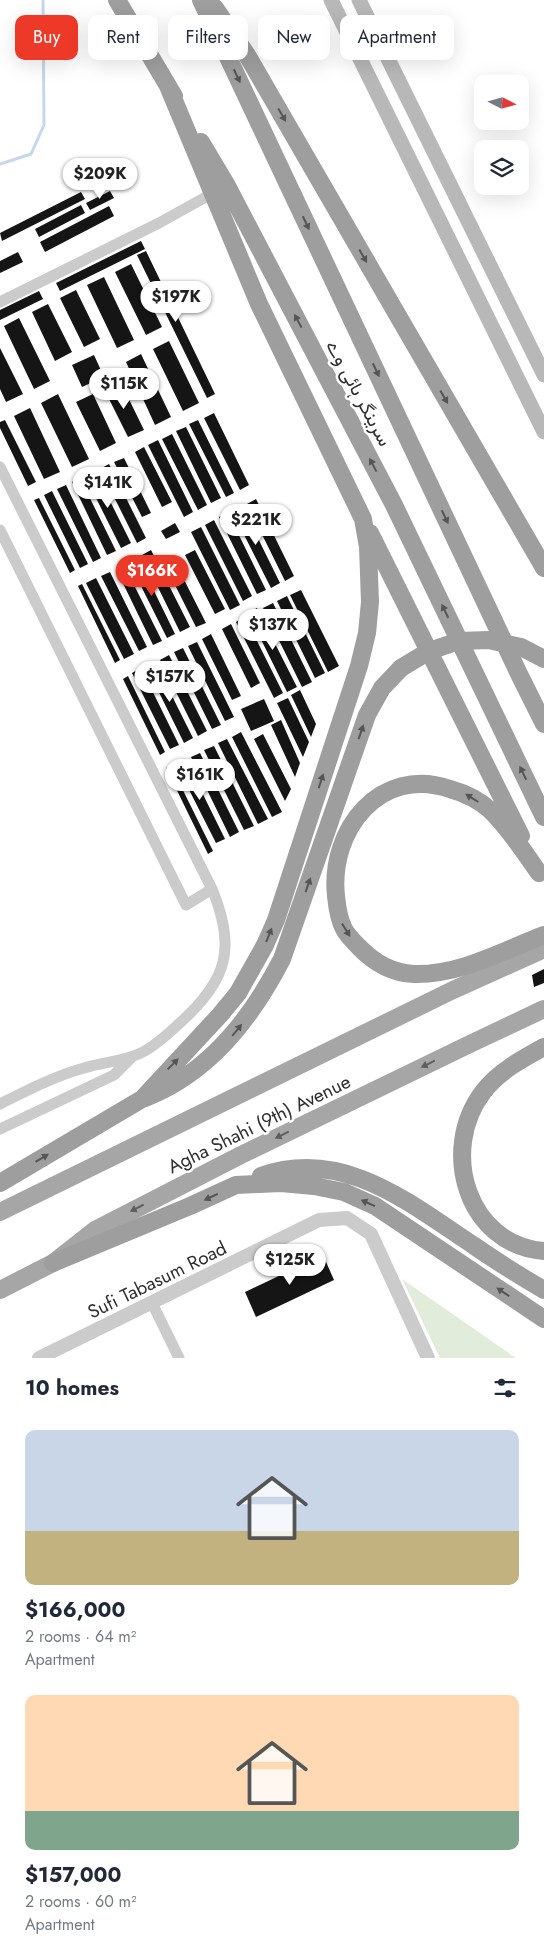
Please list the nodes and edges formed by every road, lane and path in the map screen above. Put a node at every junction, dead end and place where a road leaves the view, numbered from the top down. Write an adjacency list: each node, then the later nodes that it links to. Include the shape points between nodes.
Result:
1 (117, 0): 6 (highway, سرینگر ہائی وے)
2 (202, 0): 18 (highway, سرینگر ہائی وے, one-way to 18)
3 (209, 0): 16 (highway, one-way to 16, via 247,55)
4 (359, 0): 8 (main road)
5 (337, 2): 9 (main road)
6 (168, 86): 7 (highway); 21 (highway, سرینگر ہائی وے, one-way to 6, via 394,505 226,184)
7 (213, 193): 10 (street); 14 (highway, via 260,304)
8 (490, 265): 9 (main road); 11 (main road)
9 (468, 277): 12 (main road)
10 (0, 302)
11 (544, 375)
12 (544, 432)
13 (0, 467): 23 (street)
14 (363, 519): 22 (highway); 29 (highway, one-way to 14, via 238,993 276,920 367,633 370,574)
15 (0, 530): 23 (street, via 186,904)
16 (544, 568)
17 (544, 658): 29 (highway, one-way to 17, bridge, via 165,1090 188,1075 223,1045 268,987 282,959 367,715 382,688 401,668 429,651 459,641 488,640 521,647)
18 (519, 674): 19 (highway); 20 (highway, سرینگر ہائی وے)
19 (544, 708)
20 (544, 724)
21 (544, 817)
22 (542, 877): 24 (highway, one-way to 24, via 489,810 466,794 441,785 415,783 392,789 371,802 352,822 340,848 334,878 343,928 370,959 398,972 436,972 472,965)
23 (212, 889): 28 (street, via 220,908 226,946 218,980 208,995 168,1034)
24 (544, 935)
25 (544, 949): 34 (main road, Agha Shahi (9th) Avenue, via 451,991)
26 (544, 1010): 36 (main road, Agha Shahi (9th) Avenue, one-way to 36, via 241,1155 95,1230)
27 (544, 1046): 35 (highway, via 500,1075 483,1092 470,1114 462,1142 462,1170 469,1196 484,1222 510,1242)
28 (134, 1056): 30 (street, via 62,1074); 31 (street, via 114,1074)
29 (142, 1099): 32 (highway, one-way to 29)
30 (0, 1104)
31 (0, 1129)
32 (0, 1183)
33 (236, 1185): 36 (highway, one-way to 36); 38 (highway, via 271,1173 302,1168 333,1170 360,1178 387,1189); 40 (highway, one-way to 33, via 375,1206 344,1192 282,1183)
34 (0, 1212)
35 (544, 1251)
36 (53, 1263): 37 (main road, Agha Shahi (9th) Avenue)
37 (0, 1290)
38 (544, 1290)
39 (152, 1303): 41 (street, Sufi Tabasum Road); 42 (street); 43 (street, Sufi Tabasum Road, via 319,1220 347,1218 371,1234)
40 (544, 1319)
41 (39, 1358)
42 (179, 1358)
43 (428, 1358)

